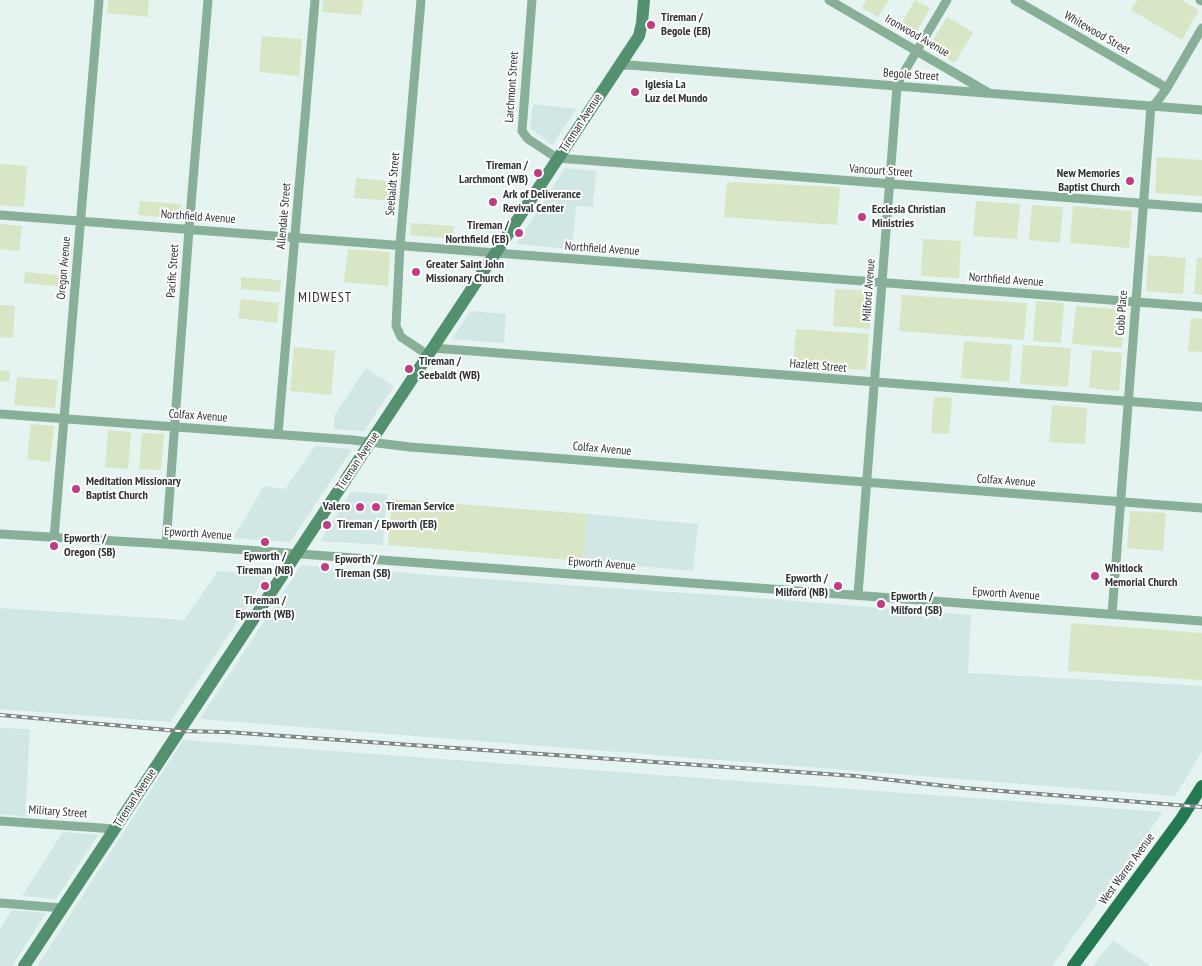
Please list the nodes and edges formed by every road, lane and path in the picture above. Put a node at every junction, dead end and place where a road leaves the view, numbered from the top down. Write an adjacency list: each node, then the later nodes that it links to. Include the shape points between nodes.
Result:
1 (99, 0): 23 (street, Oregon Avenue)
2 (208, 0): 24 (street, Pacific Street)
3 (315, 0): 25 (street, Allendale Street)
4 (421, 0): 26 (street, Seebaldt Street)
5 (532, 0): 18 (street, Larchmont Street, via 522,131 528,139)
6 (644, 0): 12 (street, Tireman Avenue, via 641,32)
7 (829, 0): 11 (street, Ironwood Avenue)
8 (947, 0): 11 (street, Milford Avenue)
9 (1015, 0): 14 (street, Whitewood Street)
10 (1202, 28): 14 (street)
11 (917, 51): 13 (street, Milford Avenue); 15 (street, Ironwood Avenue)
12 (618, 66): 13 (street, Begole Street); 18 (street, Tireman Avenue)
13 (897, 87): 15 (street, Begole Street); 19 (street, Milford Avenue)
14 (1167, 88): 16 (street)
15 (991, 95): 16 (street, Begole Street)
16 (1151, 106): 17 (street, Begole Street); 20 (street, Cobb Place)
17 (1202, 110)
18 (557, 158): 19 (street, Vancourt Street); 27 (street, Tireman Avenue)
19 (889, 184): 20 (street, Vancourt Street); 28 (street, Milford Avenue)
20 (1142, 204): 21 (street, Vancourt Street); 29 (street, Cobb Place)
21 (1202, 208)
22 (0, 215): 23 (street, Northfield Avenue)
23 (81, 221): 24 (street, Northfield Avenue); 36 (street, Oregon Avenue)
24 (188, 229): 25 (street, Northfield Avenue); 37 (street, Pacific Street)
25 (295, 237): 26 (street, Northfield Avenue); 38 (street, Allendale Street)
26 (400, 245): 27 (street, Northfield Avenue); 31 (street, Seebaldt Street, via 396,326 401,337)
27 (496, 252): 28 (street, Northfield Avenue); 31 (street, Tireman Avenue)
28 (882, 283): 29 (street, Northfield Avenue); 32 (street, Milford Avenue)
29 (1135, 302): 30 (street, Northfield Avenue); 33 (street, Cobb Place)
30 (1202, 307)
31 (430, 352): 32 (street, Hazlett Street); 39 (street, Tireman Avenue)
32 (874, 383): 33 (street, Hazlett Street); 40 (street, Milford Avenue)
33 (1128, 400): 34 (street, Hazlett Street); 41 (street, Cobb Place)
34 (1202, 407)
35 (0, 414): 36 (street, Colfax Avenue)
36 (64, 419): 37 (street, Colfax Avenue); 44 (street, Oregon Avenue)
37 (174, 427): 38 (street, Colfax Avenue); 45 (street, Pacific Street)
38 (278, 434): 39 (street, Colfax Avenue)
39 (370, 443): 40 (street, Colfax Avenue); 46 (street, Tireman Avenue)
40 (867, 483): 41 (street, Colfax Avenue); 47 (street, Milford Avenue)
41 (1120, 502): 42 (street, Colfax Avenue); 48 (street, Cobb Place)
42 (1202, 508)
43 (0, 534): 44 (street, Epworth Avenue)
44 (54, 538): 45 (street, Epworth Avenue)
45 (166, 544): 46 (street, Epworth Avenue)
46 (296, 554): 47 (street, Epworth Avenue); 52 (street, Tireman Avenue)
47 (858, 595): 48 (street, Epworth Avenue)
48 (1112, 614): 49 (street, Epworth Avenue)
49 (1202, 621)
50 (1202, 786): 56 (main road, West Warren Avenue, via 1186,813)
51 (0, 821): 52 (street, Military Street)
52 (115, 828): 54 (street, Tireman Avenue)
53 (0, 903): 54 (street)
54 (62, 908): 55 (street, Tireman Avenue)
55 (24, 966)
56 (1073, 966)

